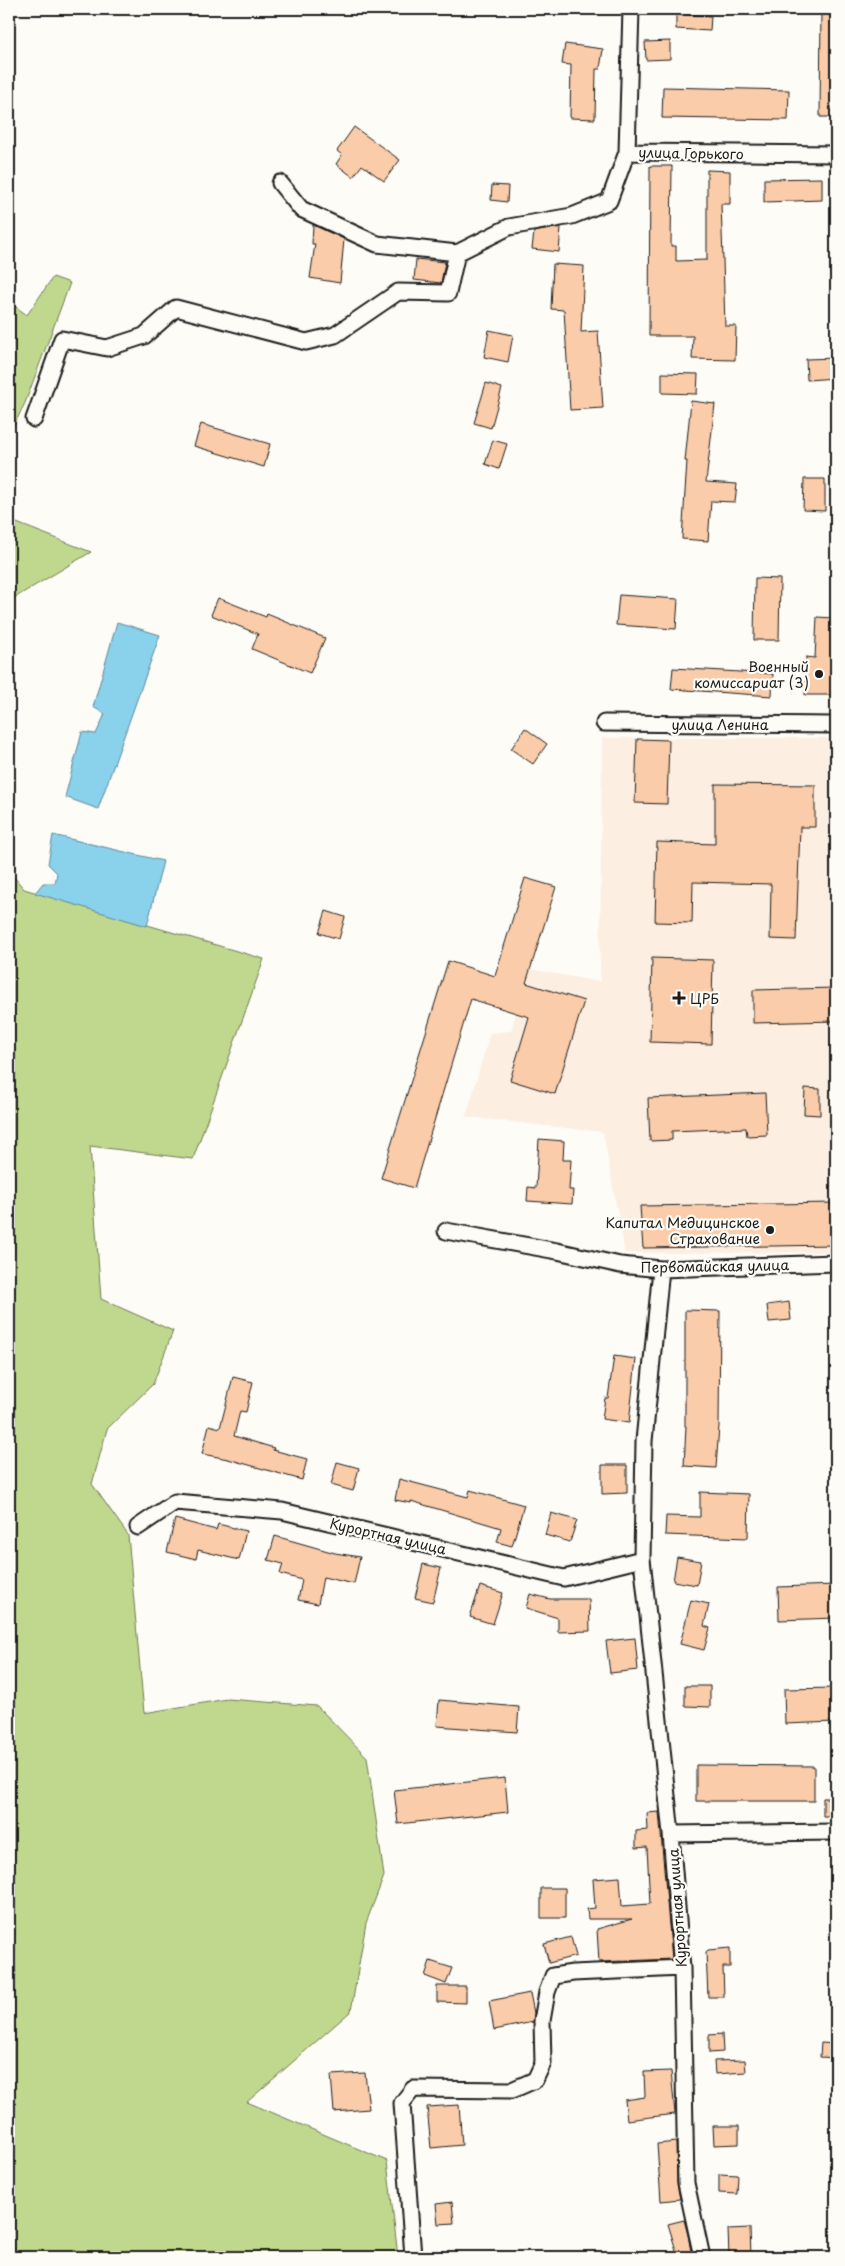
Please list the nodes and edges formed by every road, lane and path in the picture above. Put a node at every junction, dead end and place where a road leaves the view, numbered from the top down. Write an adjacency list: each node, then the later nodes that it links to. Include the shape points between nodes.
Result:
1 (631, 9): 2 (street)
2 (627, 152): 3 (street, улица Горького); 5 (street, улица Горького, via 609,201 572,216 509,227)
3 (836, 154)
4 (280, 183): 5 (street, via 301,209 377,244)
5 (457, 253): 6 (street, via 448,292 398,292 335,336 306,342 176,308 144,336 107,348 62,339)
6 (34, 419)
7 (604, 723): 8 (street, улица Ленина)
8 (836, 725)
9 (446, 1231): 11 (street, Первомайская улица, via 620,1266)
10 (836, 1263): 11 (street, Первомайская улица)
11 (661, 1269): 13 (street, Курортная улица, via 644,1441)
12 (138, 1526): 13 (street, Курортная улица, via 175,1502 282,1511 564,1578)
13 (642, 1559): 15 (street, Курортная улица)
14 (836, 1832): 15 (street)
15 (671, 1834): 16 (street, Курортная улица)
16 (682, 1968): 17 (street, via 553,1976 542,2021 543,2063 535,2080 512,2090 413,2089 402,2103); 18 (street, Курортная улица, via 686,2183)
17 (413, 2257)
18 (702, 2257)

